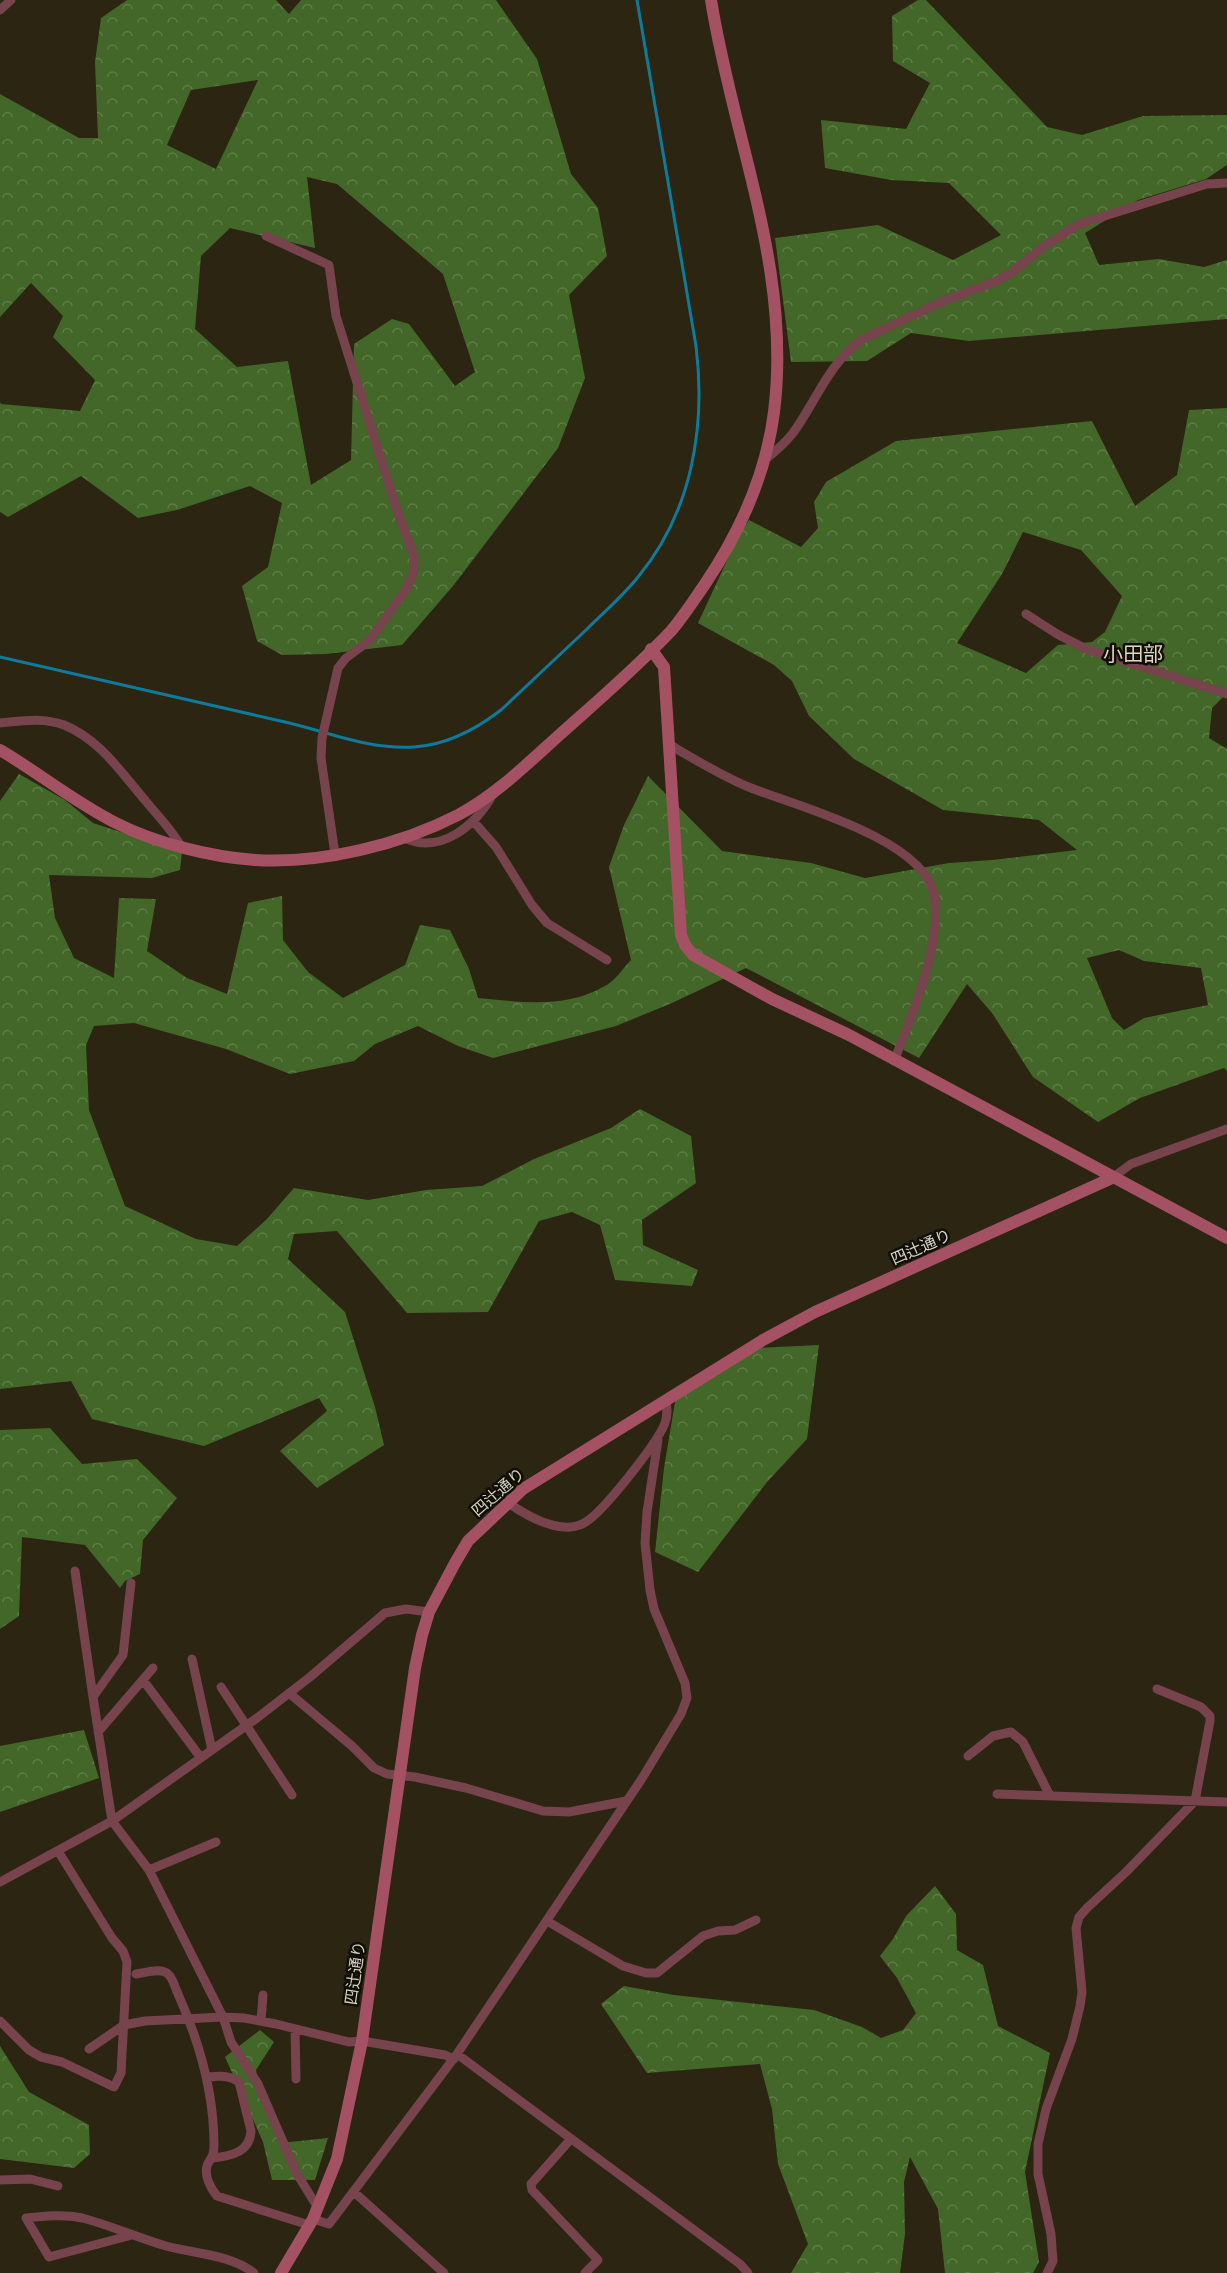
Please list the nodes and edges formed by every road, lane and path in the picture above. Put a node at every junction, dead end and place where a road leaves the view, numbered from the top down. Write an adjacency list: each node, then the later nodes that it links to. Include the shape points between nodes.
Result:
1 (11, 0): 3 (street)
2 (711, 0): 6 (street, via 775,291 778,367)
3 (0, 10)
4 (1227, 183): 6 (street, via 1207,184 1079,224 1011,273 861,340 836,366 791,435)
5 (266, 236): 17 (street, via 329,265 336,316 414,556 408,588 369,641 338,668 321,758)
6 (766, 459): 8 (street, via 739,529 722,559 672,630)
7 (1026, 614): 9 (street, via 1086,649)
8 (651, 650): 11 (street, via 664,667); 13 (street)
9 (1227, 694)
10 (0, 723): 16 (street, via 32,719 51,722 98,745)
11 (670, 745): 19 (street, via 681,935 685,945 693,955 772,999); 19 (street, via 750,788 861,830 908,858 928,877 934,893 936,924)
12 (0, 750): 16 (street, via 119,825)
13 (494, 792): 14 (street); 15 (street, via 460,814)
14 (473, 821): 15 (street, via 457,835 441,840 415,844); 18 (street, via 496,847 526,897 548,923)
15 (404, 838): 17 (street)
16 (182, 846): 17 (street, via 252,860 281,861)
17 (335, 854)
18 (607, 960)
19 (894, 1060): 21 (street)
20 (1227, 1129): 21 (street, via 1131,1164)
21 (1112, 1178): 22 (street); 23 (street, 四辻通り, via 815,1312)
22 (1227, 1238)
23 (666, 1400): 24 (street, via 667,1414); 25 (street, 四辻通り)
24 (658, 1440): 25 (street, via 605,1504 584,1523 571,1527 555,1525 525,1515); 46 (street, via 645,1543 650,1590 663,1633 680,1667 687,1698)
25 (507, 1502): 28 (street, 四辻通り, via 468,1541)
26 (75, 1571): 35 (street)
27 (131, 1583): 35 (street, via 123,1655)
28 (429, 1612): 34 (street, via 406,1609 385,1613); 41 (street, 四辻通り, via 415,1668)
29 (192, 1659): 38 (street)
30 (153, 1668): 31 (street)
31 (143, 1680): 37 (street); 40 (street)
32 (221, 1687): 36 (street)
33 (1157, 1689): 45 (street, via 1201,1707 1210,1716)
34 (290, 1693): 36 (street); 41 (street, via 374,1768)
35 (93, 1697): 37 (street)
36 (246, 1726): 38 (street); 43 (street)
37 (98, 1732): 48 (street)
38 (212, 1750): 40 (street)
39 (968, 1756): 44 (street, via 993,1736 1011,1732 1023,1742)
40 (201, 1758): 48 (street)
41 (400, 1775): 46 (street, via 466,1788 543,1811 568,1812); 63 (street, 四辻通り)
42 (997, 1794): 44 (street)
43 (292, 1795)
44 (1050, 1796): 45 (street)
45 (1195, 1801): 47 (street); 80 (street, via 1079,1917 1076,1928 1080,2006 1038,2144 1038,2174 1053,2261)
46 (626, 1802): 54 (street)
47 (1227, 1802)
48 (112, 1821): 50 (street); 51 (street)
49 (216, 1842): 51 (street)
50 (58, 1851): 52 (street); 61 (street, via 123,1951 127,1962)
51 (149, 1870): 57 (street)
52 (0, 1882)
53 (756, 1920): 54 (street, via 735,1930 703,1936 657,1973 623,1966)
54 (547, 1921): 65 (street)
55 (136, 1974): 58 (street, via 160,1971 169,1975)
56 (263, 1995): 60 (street)
57 (223, 2017): 58 (street); 60 (street); 73 (street, via 231,2042 258,2084)
58 (189, 2018): 61 (street); 66 (street)
59 (0, 2021): 61 (street, via 41,2057 62,2062 114,2087 121,2073)
60 (261, 2021): 62 (street)
61 (124, 2025): 64 (street)
62 (295, 2028): 63 (street, via 349,2042); 67 (street)
63 (362, 2041): 65 (street); 73 (street, 四辻通り, via 337,2158)
64 (89, 2049)
65 (455, 2057): 68 (street); 72 (street)
66 (207, 2077): 69 (street); 69 (street, via 223,2076 239,2082 251,2131 250,2139 233,2156)
67 (296, 2079)
68 (570, 2140): 78 (street, via 531,2184 532,2190 598,2260); 79 (street)
69 (213, 2158): 73 (street, via 207,2166 208,2178 217,2196)
70 (0, 2180): 71 (street, via 30,2178)
71 (58, 2186)
72 (354, 2192): 73 (street, via 329,2224); 77 (street)
73 (313, 2218): 76 (street, 四辻通り)
74 (132, 2235): 74 (street, via 49,2257 26,2218 81,2218); 75 (street, via 238,2263)
75 (254, 2273)
76 (281, 2273)
77 (444, 2273)
78 (585, 2273)
79 (748, 2273)
80 (1047, 2273)

